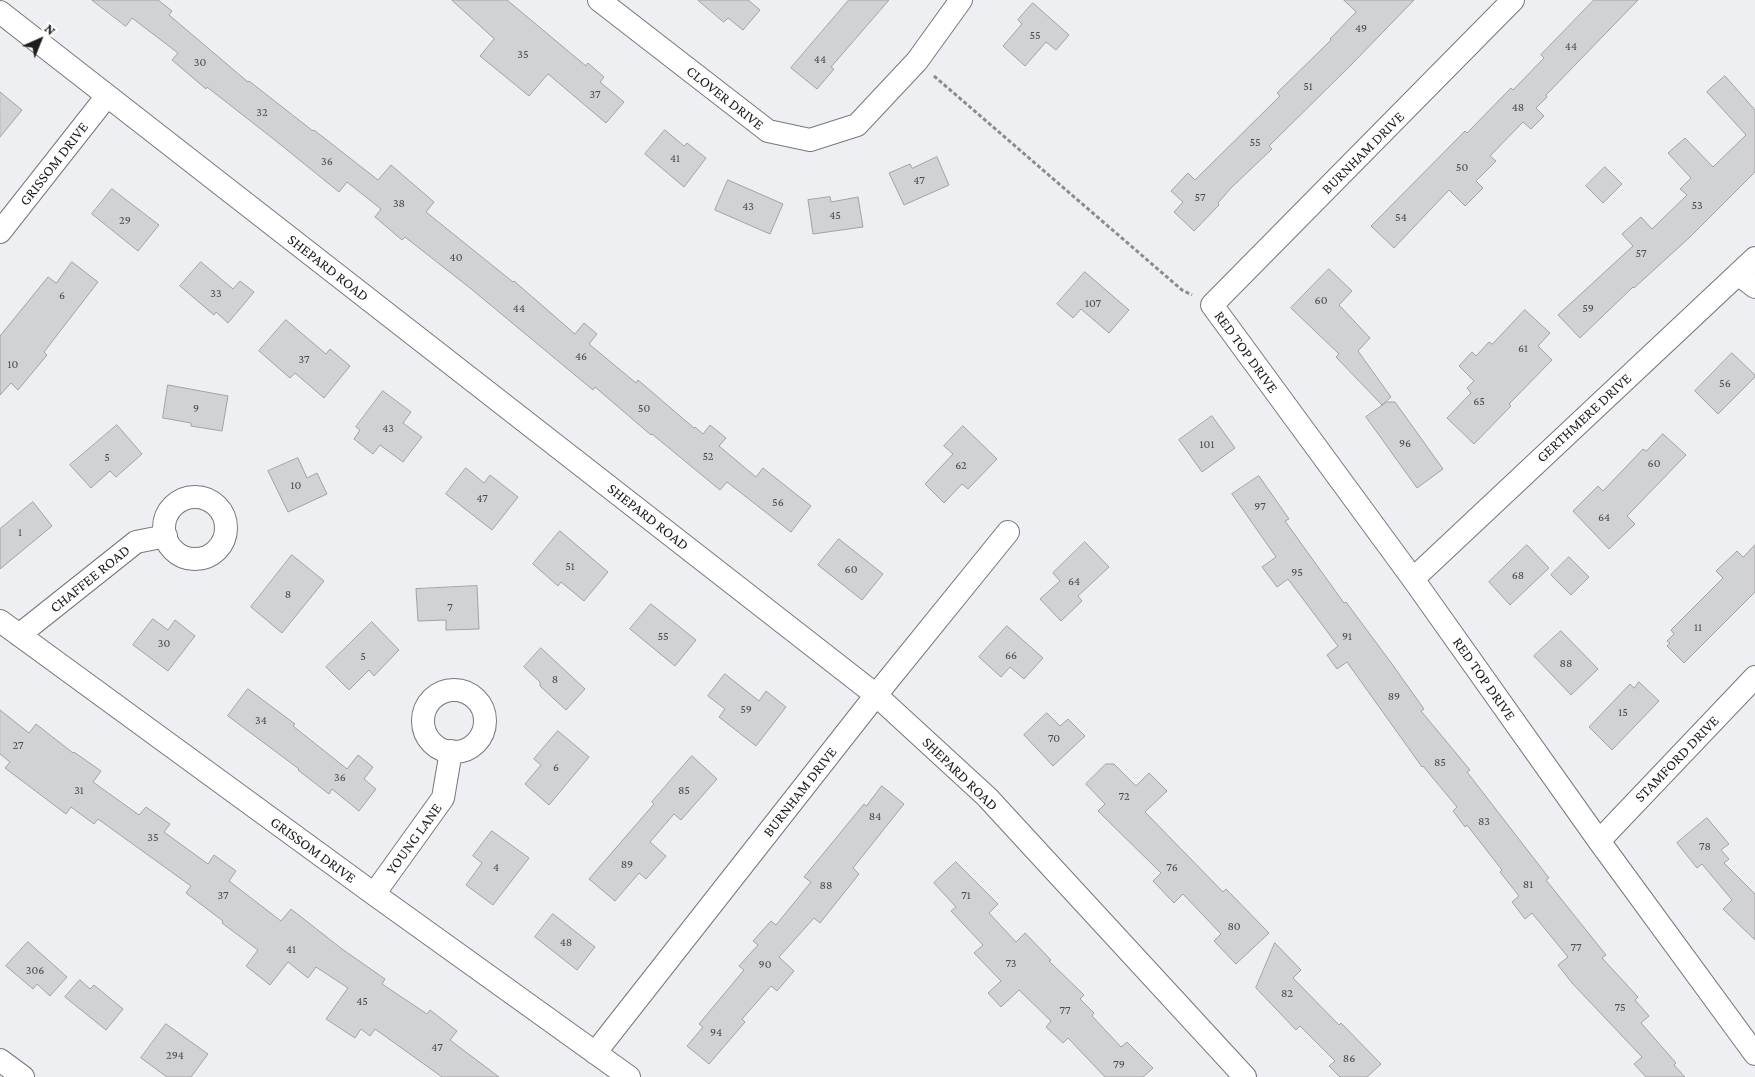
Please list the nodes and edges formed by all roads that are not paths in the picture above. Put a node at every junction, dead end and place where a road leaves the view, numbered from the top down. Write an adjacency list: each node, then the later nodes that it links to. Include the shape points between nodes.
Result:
1 (599, 0): 2 (street, CLOVER DRIVE, via 768,131 810,140 857,126 916,61)
2 (961, 0)
3 (1514, 0): 9 (street, BURNHAM DRIVE)
4 (0, 12): 5 (street, SHEPARD ROAD)
5 (108, 96): 6 (street, GRISSOM DRIVE); 16 (street, SHEPARD ROAD)
6 (0, 232)
7 (1755, 258): 8 (street, GERTHMERE DRIVE)
8 (1747, 280): 12 (street, GERTHMERE DRIVE)
9 (1212, 305): 12 (street, RED TOP DRIVE)
10 (1008, 532): 16 (street, BURNHAM DRIVE)
11 (166, 536): 14 (street, CHAFFEE ROAD, via 136,542)
12 (1413, 579): 18 (street, RED TOP DRIVE)
13 (0, 621): 14 (street, GRISSOM DRIVE)
14 (20, 635): 19 (street, GRISSOM DRIVE)
15 (1755, 677): 18 (street, STAMFORD DRIVE)
16 (876, 695): 20 (street, BURNHAM DRIVE); 25 (street, SHEPARD ROAD, via 986,797)
17 (451, 751): 19 (street, YOUNG LANE, via 443,798)
18 (1599, 841): 21 (street, RED TOP DRIVE)
19 (374, 894): 20 (street, GRISSOM DRIVE)
20 (595, 1053): 24 (street, GRISSOM DRIVE)
21 (1755, 1054)
22 (0, 1060): 23 (street)
23 (23, 1077)
24 (629, 1077)
25 (1246, 1077)

